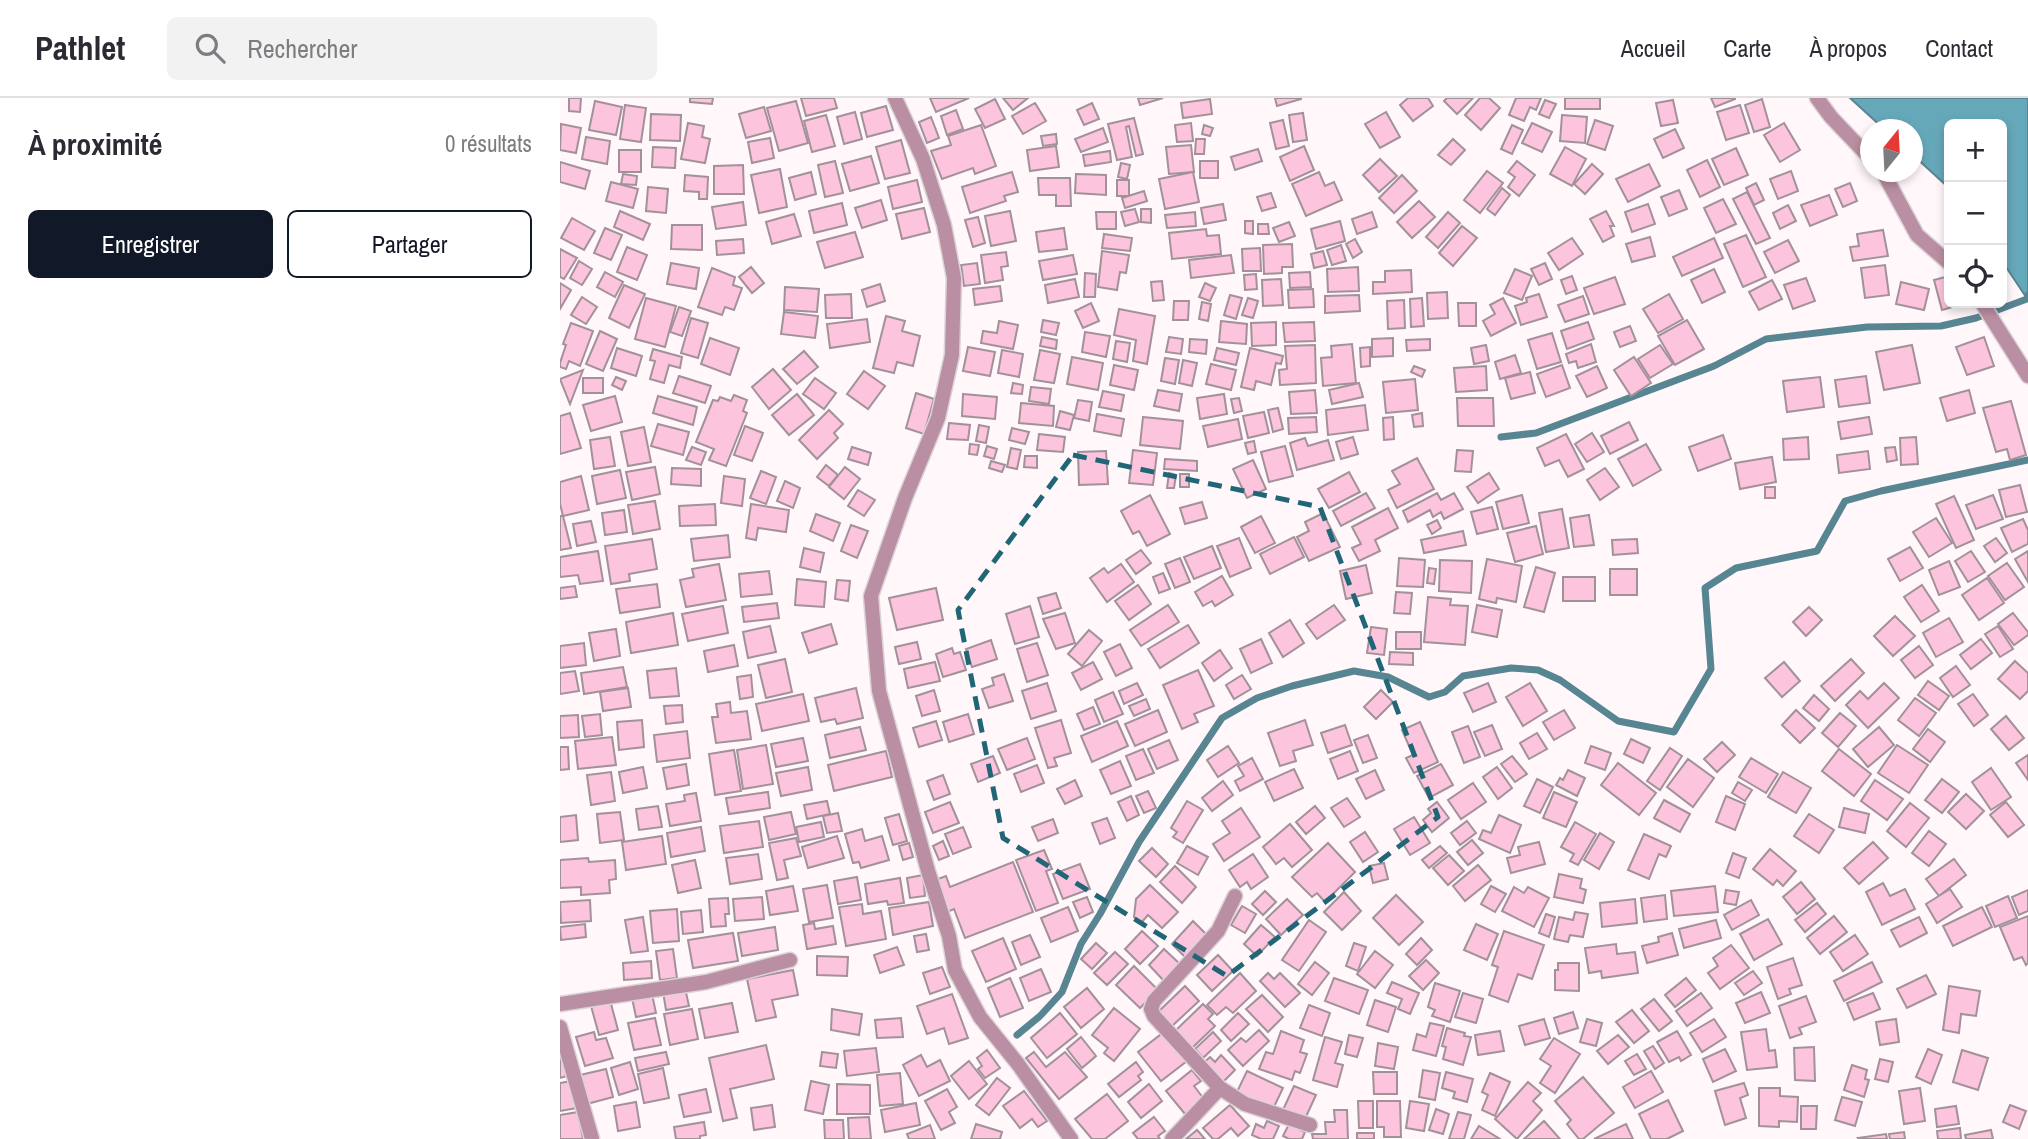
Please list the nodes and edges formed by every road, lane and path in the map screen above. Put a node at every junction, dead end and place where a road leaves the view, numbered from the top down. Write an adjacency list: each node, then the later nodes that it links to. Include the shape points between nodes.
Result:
1 (895, 98): 15 (street, via 923,159 944,225 954,278 952,355 938,418 871,596 879,691 955,970 980,1017)
2 (1817, 98): 3 (street)
3 (1860, 146)
4 (1888, 182): 5 (street, via 1917,234)
5 (1944, 258)
6 (1985, 308): 7 (street)
7 (2026, 372)
8 (1235, 896): 12 (street, via 1218,931 1151,1009)
9 (790, 960): 10 (street, via 706,982)
10 (560, 1004)
11 (560, 1027): 14 (street)
12 (1220, 1088): 13 (street, via 1244,1104); 16 (street)
13 (1310, 1125)
14 (592, 1139)
15 (1072, 1139)
16 (1172, 1139)

